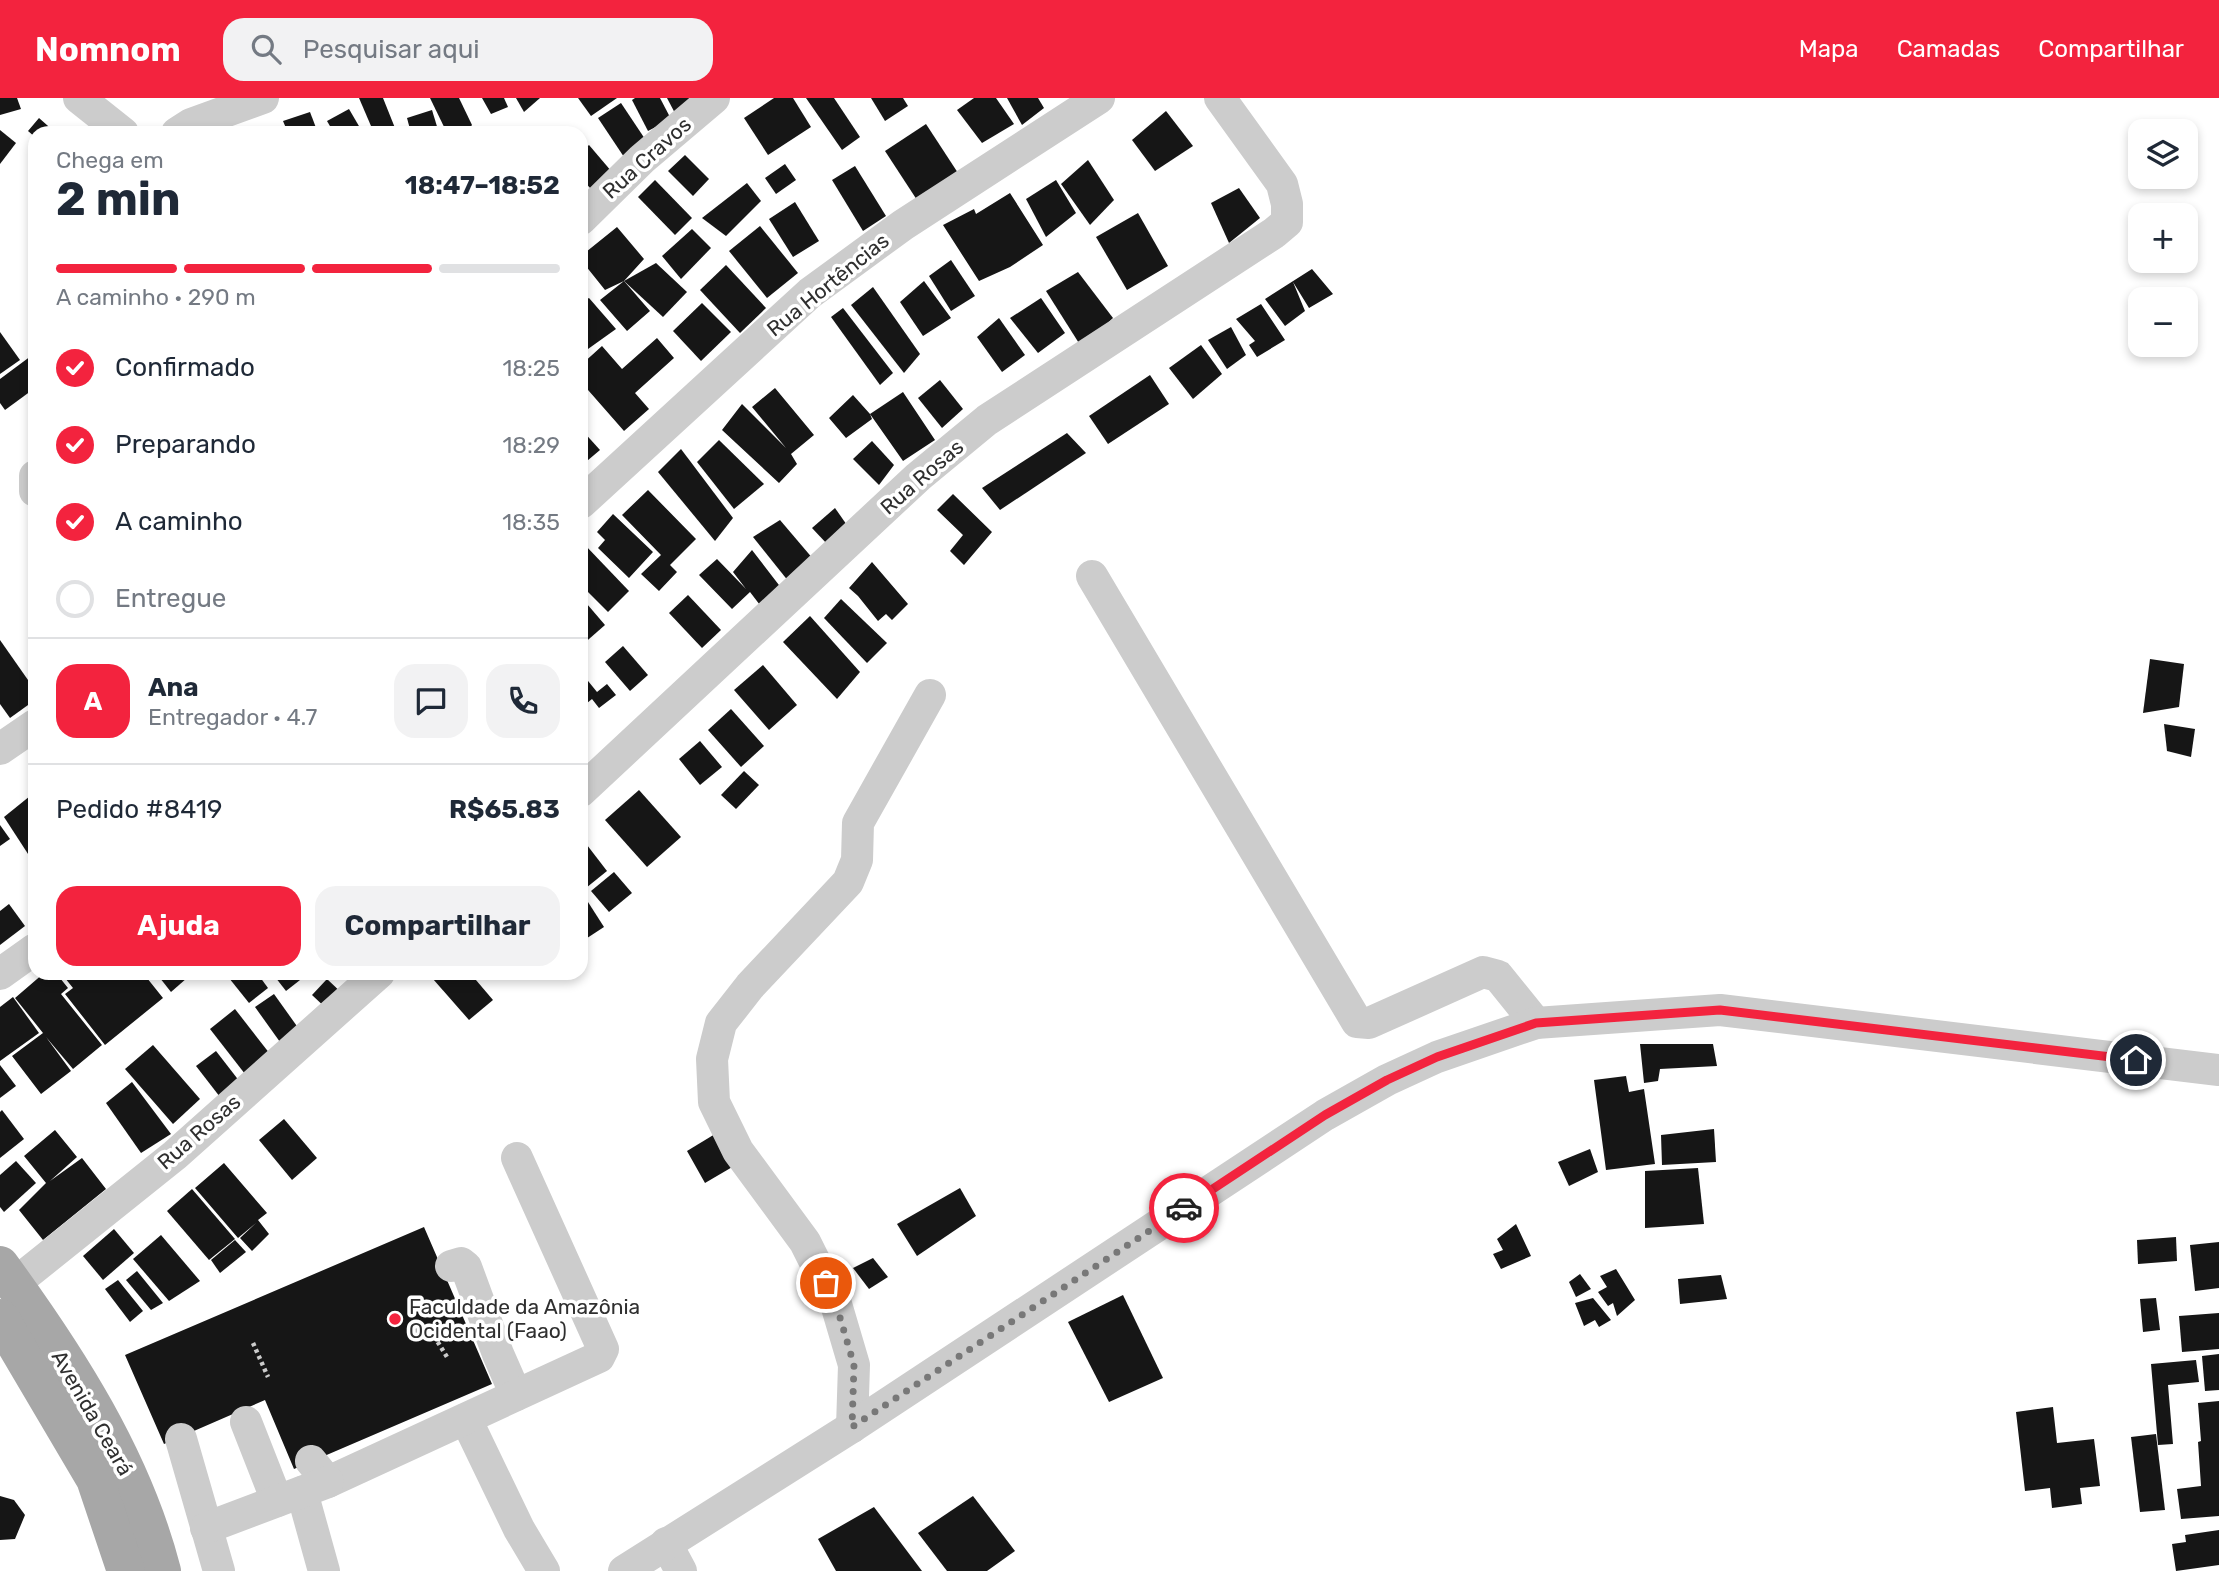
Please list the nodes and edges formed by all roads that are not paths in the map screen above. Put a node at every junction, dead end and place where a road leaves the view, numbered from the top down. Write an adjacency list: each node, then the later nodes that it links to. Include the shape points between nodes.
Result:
1 (79, 98): 6 (street)
2 (263, 98): 7 (street)
3 (714, 98): 8 (street, Rua Cravos)
4 (1099, 98): 9 (street, Rua Hortências, via 903,226 810,293)
5 (1220, 98): 14 (street, Rua Rosas, via 1282,184 1287,222 987,420 918,477)
6 (114, 126)
7 (188, 126)
8 (588, 212)
9 (588, 497)
10 (1092, 576): 18 (street, via 1357,1022 1369,1023 1483,972 1498,976)
11 (930, 695): 26 (street, via 858,823 856,860 848,882 750,986 722,1023 712,1059 714,1102 738,1151 805,1242 836,1304 854,1365)
12 (28, 730): 13 (street)
13 (0, 748)
14 (588, 784)
15 (28, 954): 16 (street)
16 (0, 974)
17 (371, 980): 22 (street, Rua Rosas, via 174,1155)
18 (1536, 1023): 19 (street, via 1720,1010); 26 (street, via 1437,1057 1325,1115)
19 (2219, 1070)
20 (517, 1158): 23 (street, via 603,1349 600,1357)
21 (450, 1266): 23 (street, via 461,1263 466,1267)
22 (4, 1289): 31 (main road, Avenida Ceará, via 94,1479); 32 (main road, Avenida Ceará, via 82,1389 123,1461 151,1527)
23 (516, 1395): 24 (street)
24 (466, 1419): 28 (street); 35 (street)
25 (246, 1422): 28 (street)
26 (852, 1427): 30 (street)
27 (181, 1439): 29 (street)
28 (304, 1484): 29 (street); 34 (street)
29 (206, 1528): 33 (street)
30 (666, 1543): 36 (street); 37 (street)
31 (125, 1571)
32 (162, 1571)
33 (219, 1571)
34 (324, 1571)
35 (544, 1571)
36 (624, 1571)
37 (681, 1571)

